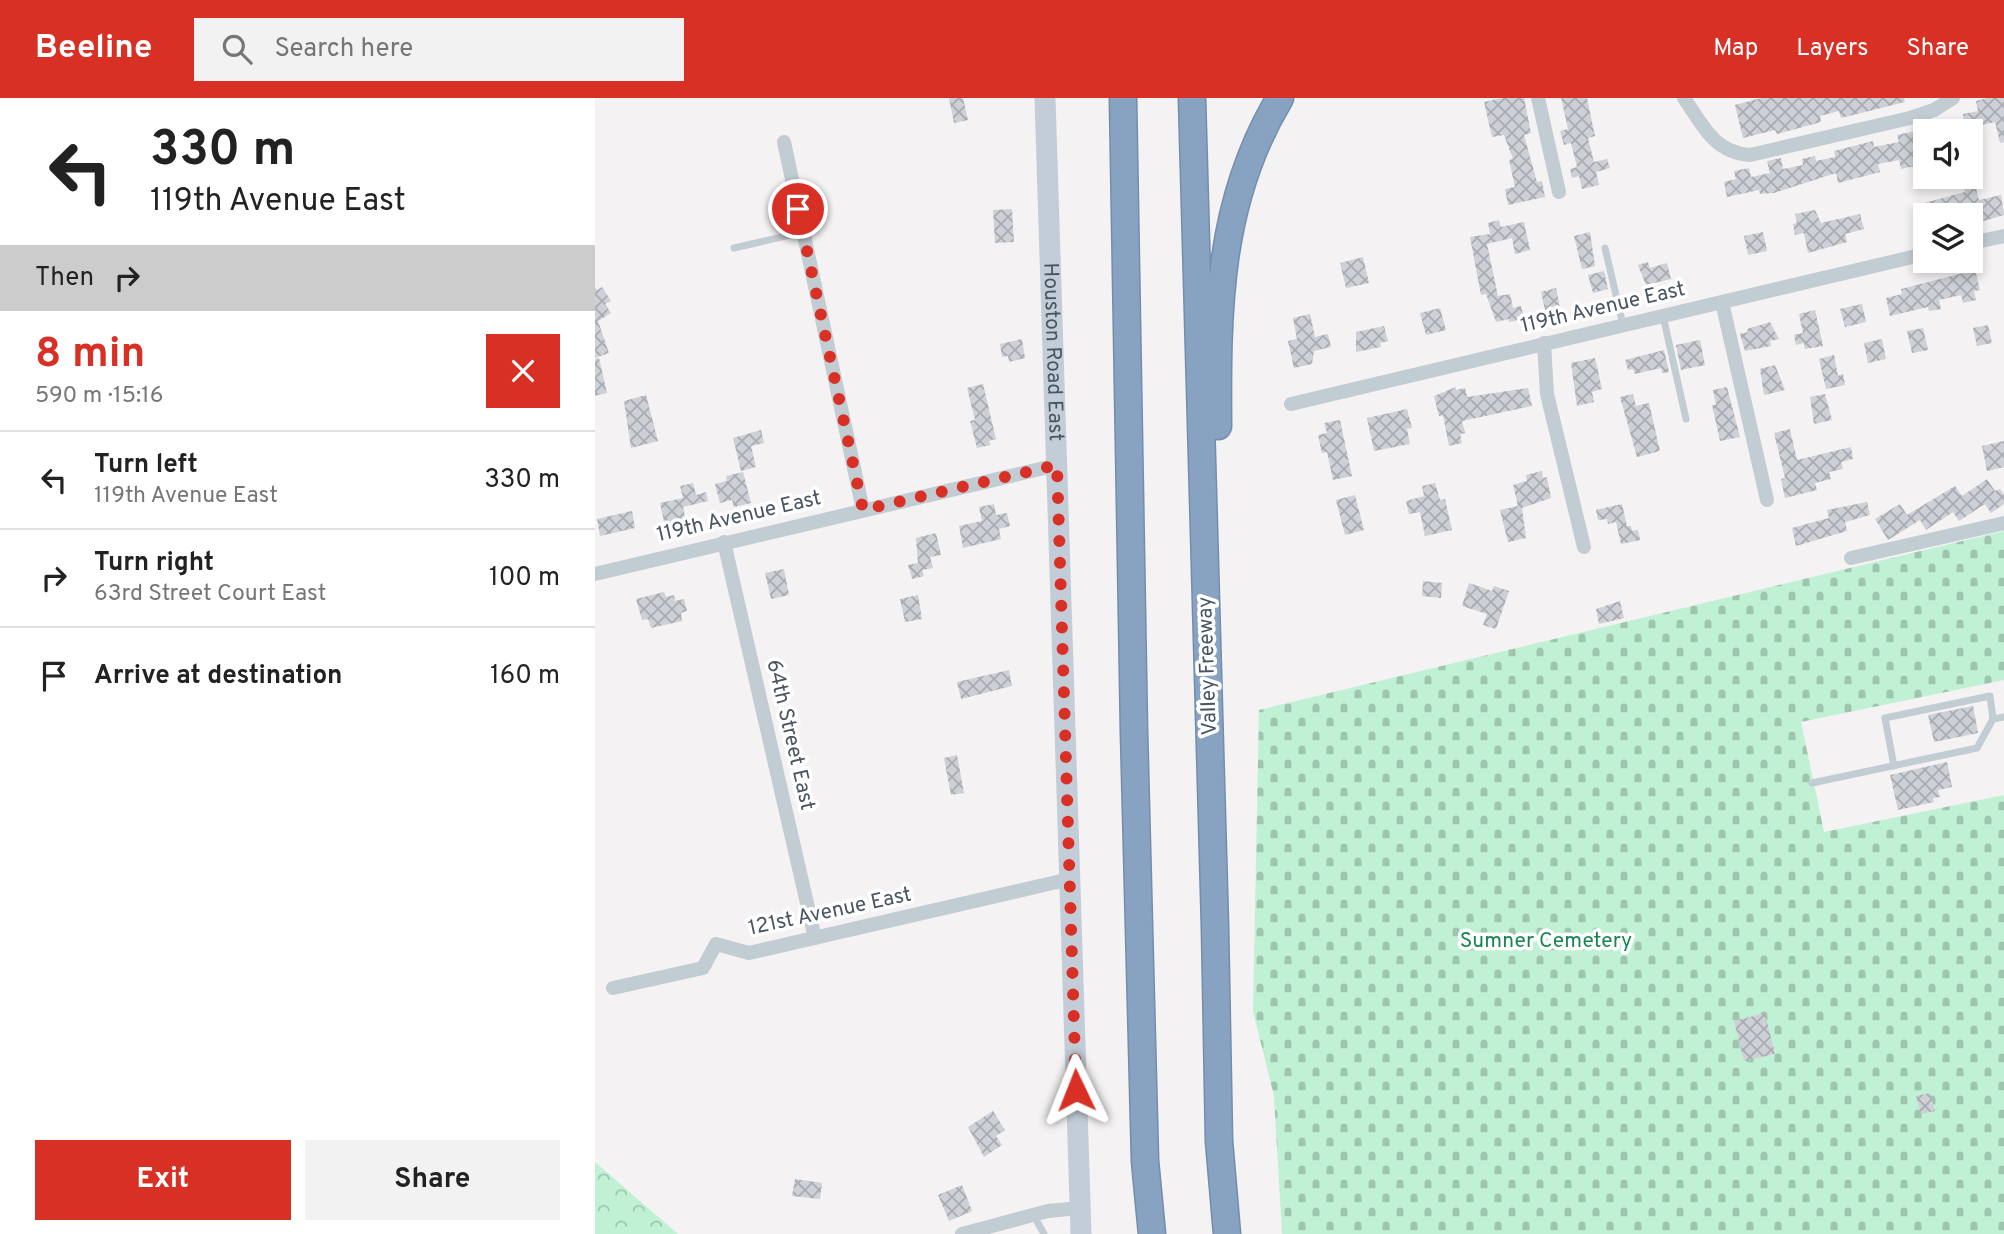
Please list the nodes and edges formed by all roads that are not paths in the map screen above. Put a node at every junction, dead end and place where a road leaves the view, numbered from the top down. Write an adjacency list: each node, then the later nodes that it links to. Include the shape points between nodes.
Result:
1 (1045, 98): 23 (street, Houston Road East)
2 (1104, 98): 28 (highway, via 1112,297)
3 (1123, 98): 28 (highway)
4 (1192, 98): 32 (highway, Valley Freeway)
5 (1280, 98): 32 (highway, via 1250,155 1226,243)
6 (1538, 98): 10 (street)
7 (1684, 98): 8 (street, via 1716,142 1732,153 1750,155 1910,118)
8 (1953, 98)
9 (784, 142): 11 (street)
10 (1559, 192)
11 (803, 232): 14 (lane); 25 (street)
12 (2004, 236): 13 (street)
13 (1983, 240)
14 (734, 248)
15 (1605, 248): 19 (lane)
16 (1913, 257): 17 (street, 119th Avenue East)
17 (1722, 302): 18 (street, 119th Avenue East); 24 (street)
18 (1663, 315): 19 (street, 119th Avenue East); 22 (lane)
19 (1623, 325): 20 (street, 119th Avenue East)
20 (1544, 343): 21 (street, 119th Avenue East); 29 (street, via 1547,394)
21 (1291, 404)
22 (1686, 419)
23 (1057, 465): 25 (street, 119th Avenue East); 37 (street, Houston Road East)
24 (1767, 500)
25 (863, 510): 27 (street, 119th Avenue East)
26 (2004, 523): 30 (street)
27 (723, 542): 31 (street, 119th Avenue East); 38 (street, 64th Street East)
28 (1131, 545): 46 (highway, via 1145,1161)
29 (1584, 547)
30 (1850, 558)
31 (595, 573)
32 (1210, 707): 47 (highway, Valley Freeway, via 1216,1051)
33 (2004, 718): 34 (lane)
34 (1993, 719): 35 (lane, via 1977,748); 35 (lane, via 1990,695 1885,719)
35 (1894, 766): 36 (lane)
36 (1812, 783)
37 (1070, 879): 38 (street, 121st Avenue East); 40 (street, Houston Road East)
38 (815, 938): 39 (street, 121st Avenue East, via 749,953 716,943 703,968)
39 (613, 988)
40 (1080, 1208): 41 (street); 45 (street, Houston Road East)
41 (1034, 1215): 42 (street); 44 (lane)
42 (983, 1231): 43 (street)
43 (962, 1234)
44 (1044, 1234)
45 (1081, 1234)
46 (1151, 1234)
47 (1227, 1234)

